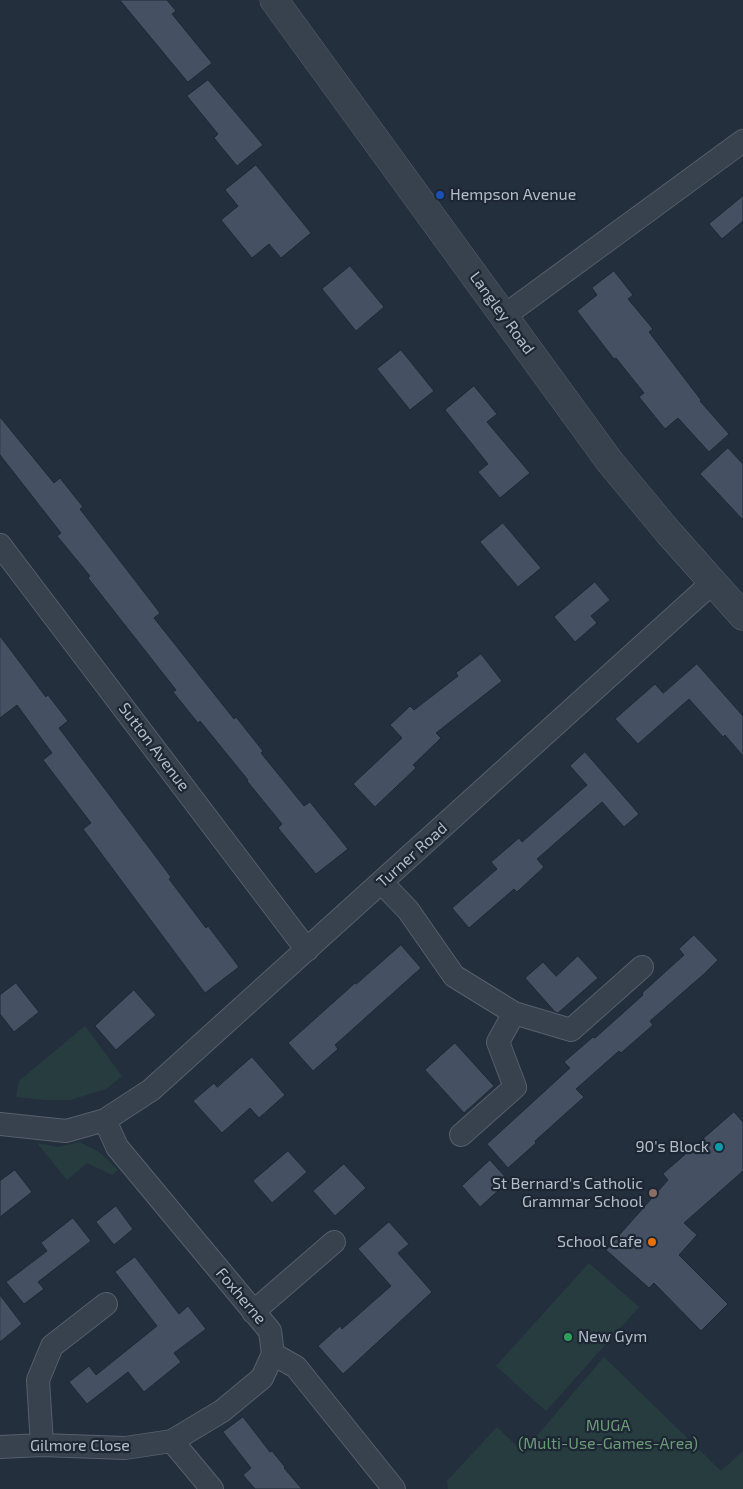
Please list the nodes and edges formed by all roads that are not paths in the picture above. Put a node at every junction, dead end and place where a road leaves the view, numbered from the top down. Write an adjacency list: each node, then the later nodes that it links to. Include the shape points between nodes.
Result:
1 (274, 0): 3 (street, Langley Road)
2 (743, 141): 3 (street)
3 (504, 316): 5 (street, Langley Road, via 610,462)
4 (0, 545): 8 (street, Sutton Avenue)
5 (712, 583): 6 (street, Langley Road); 7 (street, Turner Road)
6 (743, 616)
7 (382, 883): 8 (street, Turner Road); 10 (street, via 408,910 454,976)
8 (307, 950): 11 (street, Turner Road, via 151,1090)
9 (642, 967): 10 (street, via 570,1030)
10 (514, 1013): 13 (street, via 498,1042 515,1087)
11 (106, 1120): 12 (street, Turner Road, via 66,1131); 16 (street, Foxherne, via 117,1147)
12 (0, 1124)
13 (461, 1134)
14 (334, 1242): 16 (street)
15 (106, 1305): 19 (street, via 52,1346 38,1380)
16 (253, 1312): 17 (street, Foxherne, via 270,1331)
17 (273, 1354): 18 (street, Gilmore Close, via 262,1378 222,1411); 22 (street, via 296,1367)
18 (172, 1441): 19 (street, Gilmore Close, via 125,1448); 21 (street)
19 (42, 1445): 20 (street, Gilmore Close)
20 (0, 1447)
21 (212, 1489)
22 (394, 1489)

